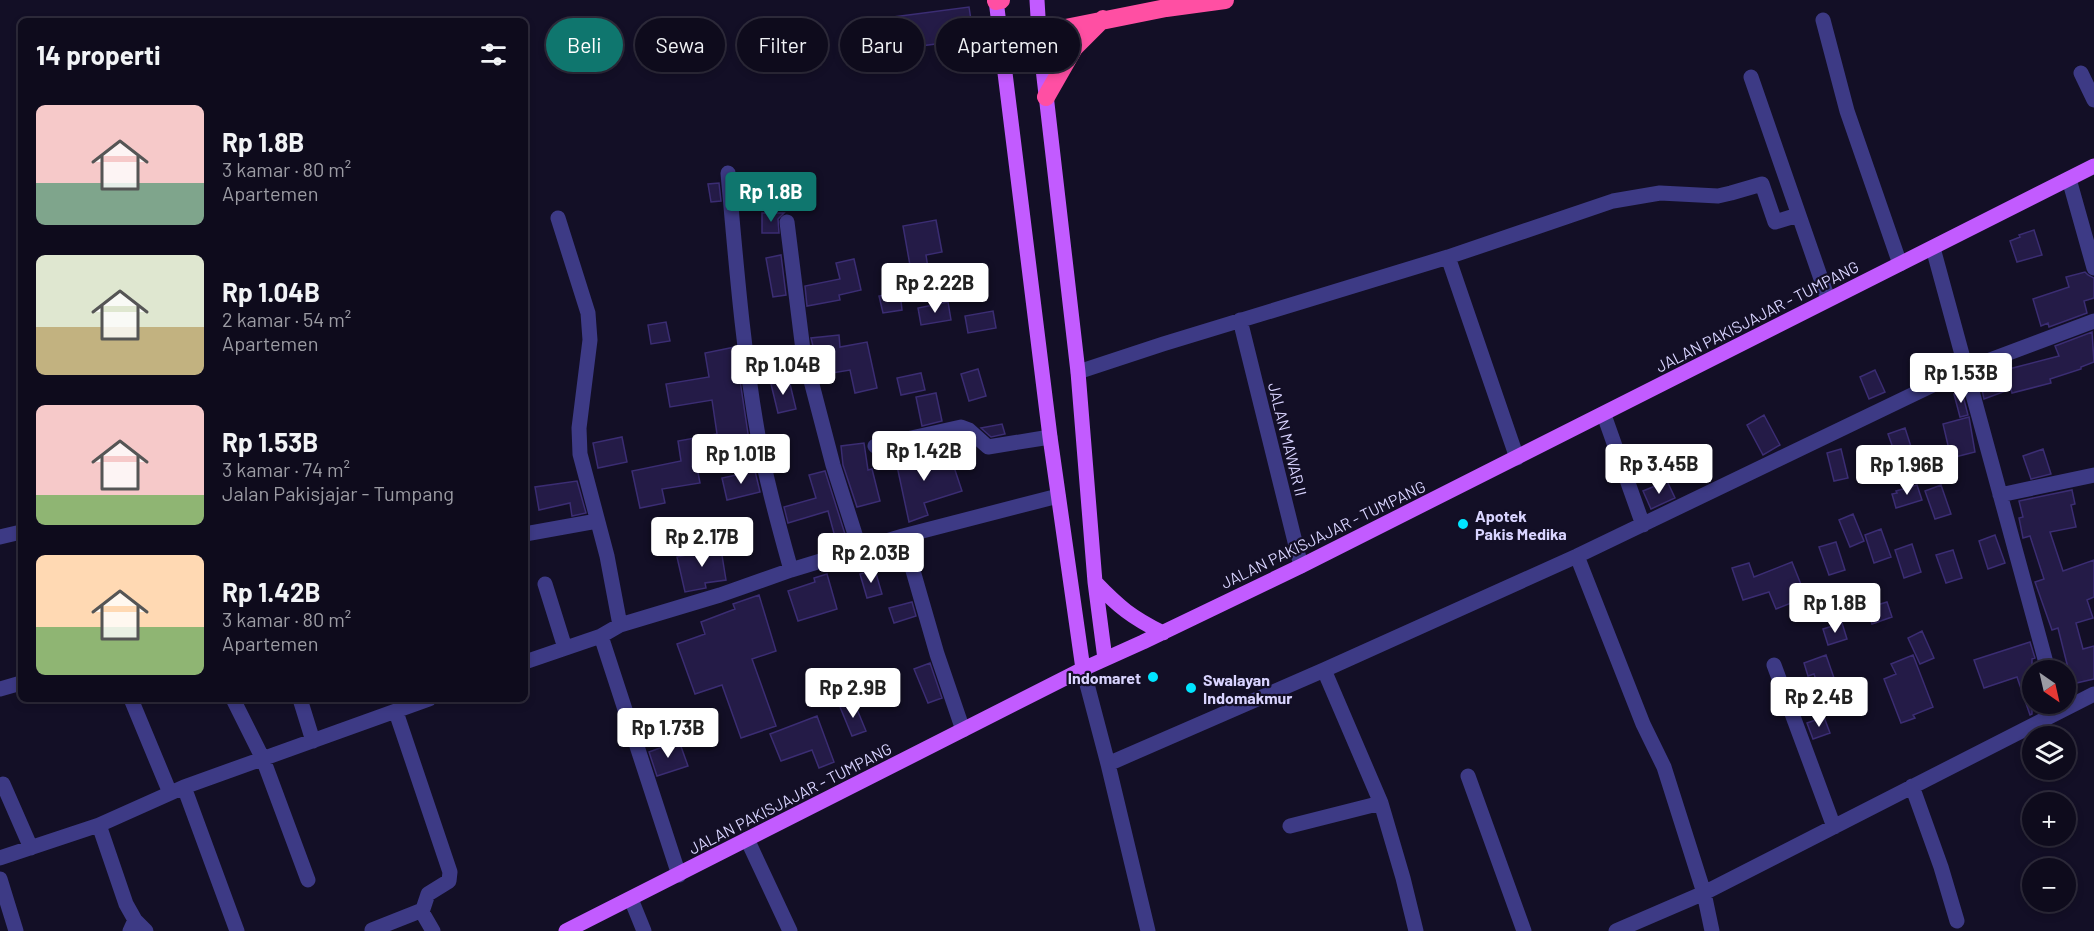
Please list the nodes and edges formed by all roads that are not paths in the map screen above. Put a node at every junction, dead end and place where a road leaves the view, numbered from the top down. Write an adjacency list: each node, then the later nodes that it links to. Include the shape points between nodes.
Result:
1 (996, 0): 2 (highway); 5 (main road)
2 (1001, 0)
3 (1037, 0): 6 (main road)
4 (1225, 0): 7 (highway)
5 (998, 18)
6 (1038, 18)
7 (1103, 19): 9 (highway); 14 (highway, via 1074,48)
8 (1823, 20): 24 (street, via 1847,111)
9 (1080, 24)
10 (1005, 72): 32 (main road)
11 (1043, 72): 14 (main road)
12 (2081, 73): 15 (street)
13 (1751, 77): 19 (street)
14 (1046, 97): 30 (main road)
15 (2094, 100)
16 (2094, 166): 18 (main road, JALAN PAKISJAJAR - TUMPANG)
17 (728, 173): 47 (street, via 741,319 759,441)
18 (2068, 179): 22 (main road, JALAN PAKISJAJAR - TUMPANG); 25 (street)
19 (1798, 215): 23 (street, via 1775,222 1762,184 1731,194 1660,193 1613,201); 26 (street)
20 (558, 218): 38 (street, via 588,313 590,339 579,428 580,454)
21 (787, 222): 44 (street, via 803,350)
22 (1933, 248): 24 (main road, JALAN PAKISJAJAR - TUMPANG); 29 (street)
23 (1448, 257): 27 (street); 34 (street)
24 (1900, 264): 26 (main road, JALAN PAKISJAJAR - TUMPANG)
25 (2094, 268)
26 (1828, 299): 31 (main road, JALAN PAKISJAJAR - TUMPANG)
27 (1240, 320): 30 (street); 46 (street, JALAN MAWAR II)
28 (2094, 321): 29 (street)
29 (1966, 369): 37 (street); 39 (street)
30 (1078, 372): 48 (main road)
31 (1604, 415): 34 (main road, JALAN PAKISJAJAR - TUMPANG); 39 (street)
32 (1050, 437): 33 (street, via 988,447 961,427); 36 (main road)
33 (875, 446)
34 (1517, 458): 46 (main road, JALAN PAKISJAJAR - TUMPANG)
35 (2094, 476): 37 (street)
36 (1058, 495): 42 (street); 58 (main road)
37 (2000, 495): 55 (street)
38 (597, 521): 41 (street); 50 (street)
39 (1643, 525): 45 (street)
40 (18, 533): 43 (street)
41 (528, 533)
42 (903, 536): 44 (street); 70 (street)
43 (0, 537)
44 (860, 550): 47 (street)
45 (1577, 556): 59 (street); 89 (street, via 1643,724 1664,767)
46 (1301, 566): 51 (main road, JALAN PAKISJAJAR - TUMPANG)
47 (791, 570): 50 (street)
48 (1095, 582): 51 (main road, via 1125,612); 54 (main road)
49 (545, 584): 53 (street)
50 (620, 625): 52 (street)
51 (1163, 633): 54 (main road, JALAN PAKISJAJAR - TUMPANG)
52 (601, 636): 53 (street); 86 (street)
53 (565, 648): 56 (street)
54 (1105, 659): 58 (main road, JALAN PAKISJAJAR - TUMPANG)
55 (2045, 660)
56 (528, 661)
57 (1774, 665): 82 (street)
58 (1083, 669): 70 (main road, JALAN PAKISJAJAR - TUMPANG); 73 (street)
59 (1324, 670): 73 (street); 79 (street)
60 (18, 684): 61 (street)
61 (0, 689)
62 (2094, 694): 63 (street)
63 (2076, 701)
64 (132, 702): 78 (street)
65 (234, 702): 72 (street)
66 (301, 702): 71 (street)
67 (411, 702): 68 (street)
68 (396, 712): 71 (street); 91 (street, via 450,872 449,881 428,894)
69 (2047, 714): 76 (street)
70 (963, 730): 83 (main road, JALAN PAKISJAJAR - TUMPANG)
71 (313, 741): 72 (street)
72 (263, 759): 77 (street); 88 (street)
73 (1108, 764): 101 (street)
74 (1468, 776): 103 (street)
75 (1, 781): 84 (street)
76 (1912, 786): 82 (street); 92 (street)
77 (184, 787): 78 (street); 96 (street)
78 (170, 793): 80 (street)
79 (1381, 802): 81 (street); 102 (street)
80 (99, 825): 84 (street); 93 (street)
81 (1290, 826)
82 (1834, 827): 89 (street)
83 (747, 839): 86 (main road, JALAN PAKISJAJAR - TUMPANG); 100 (street)
84 (31, 848): 85 (street)
85 (0, 858)
86 (679, 875): 90 (main road, JALAN PAKISJAJAR - TUMPANG)
87 (0, 879): 95 (street)
88 (308, 880)
89 (1704, 893): 104 (street); 105 (street)
90 (631, 899): 98 (main road, JALAN PAKISJAJAR - TUMPANG); 99 (street)
91 (423, 912): 94 (street, via 415,911); 97 (street)
92 (1957, 921)
93 (137, 927)
94 (372, 930)
95 (16, 931)
96 (237, 931)
97 (433, 931)
98 (566, 931)
99 (644, 931)
100 (790, 931)
101 (1148, 931)
102 (1416, 931)
103 (1524, 931)
104 (1616, 931)
105 (1712, 931)

